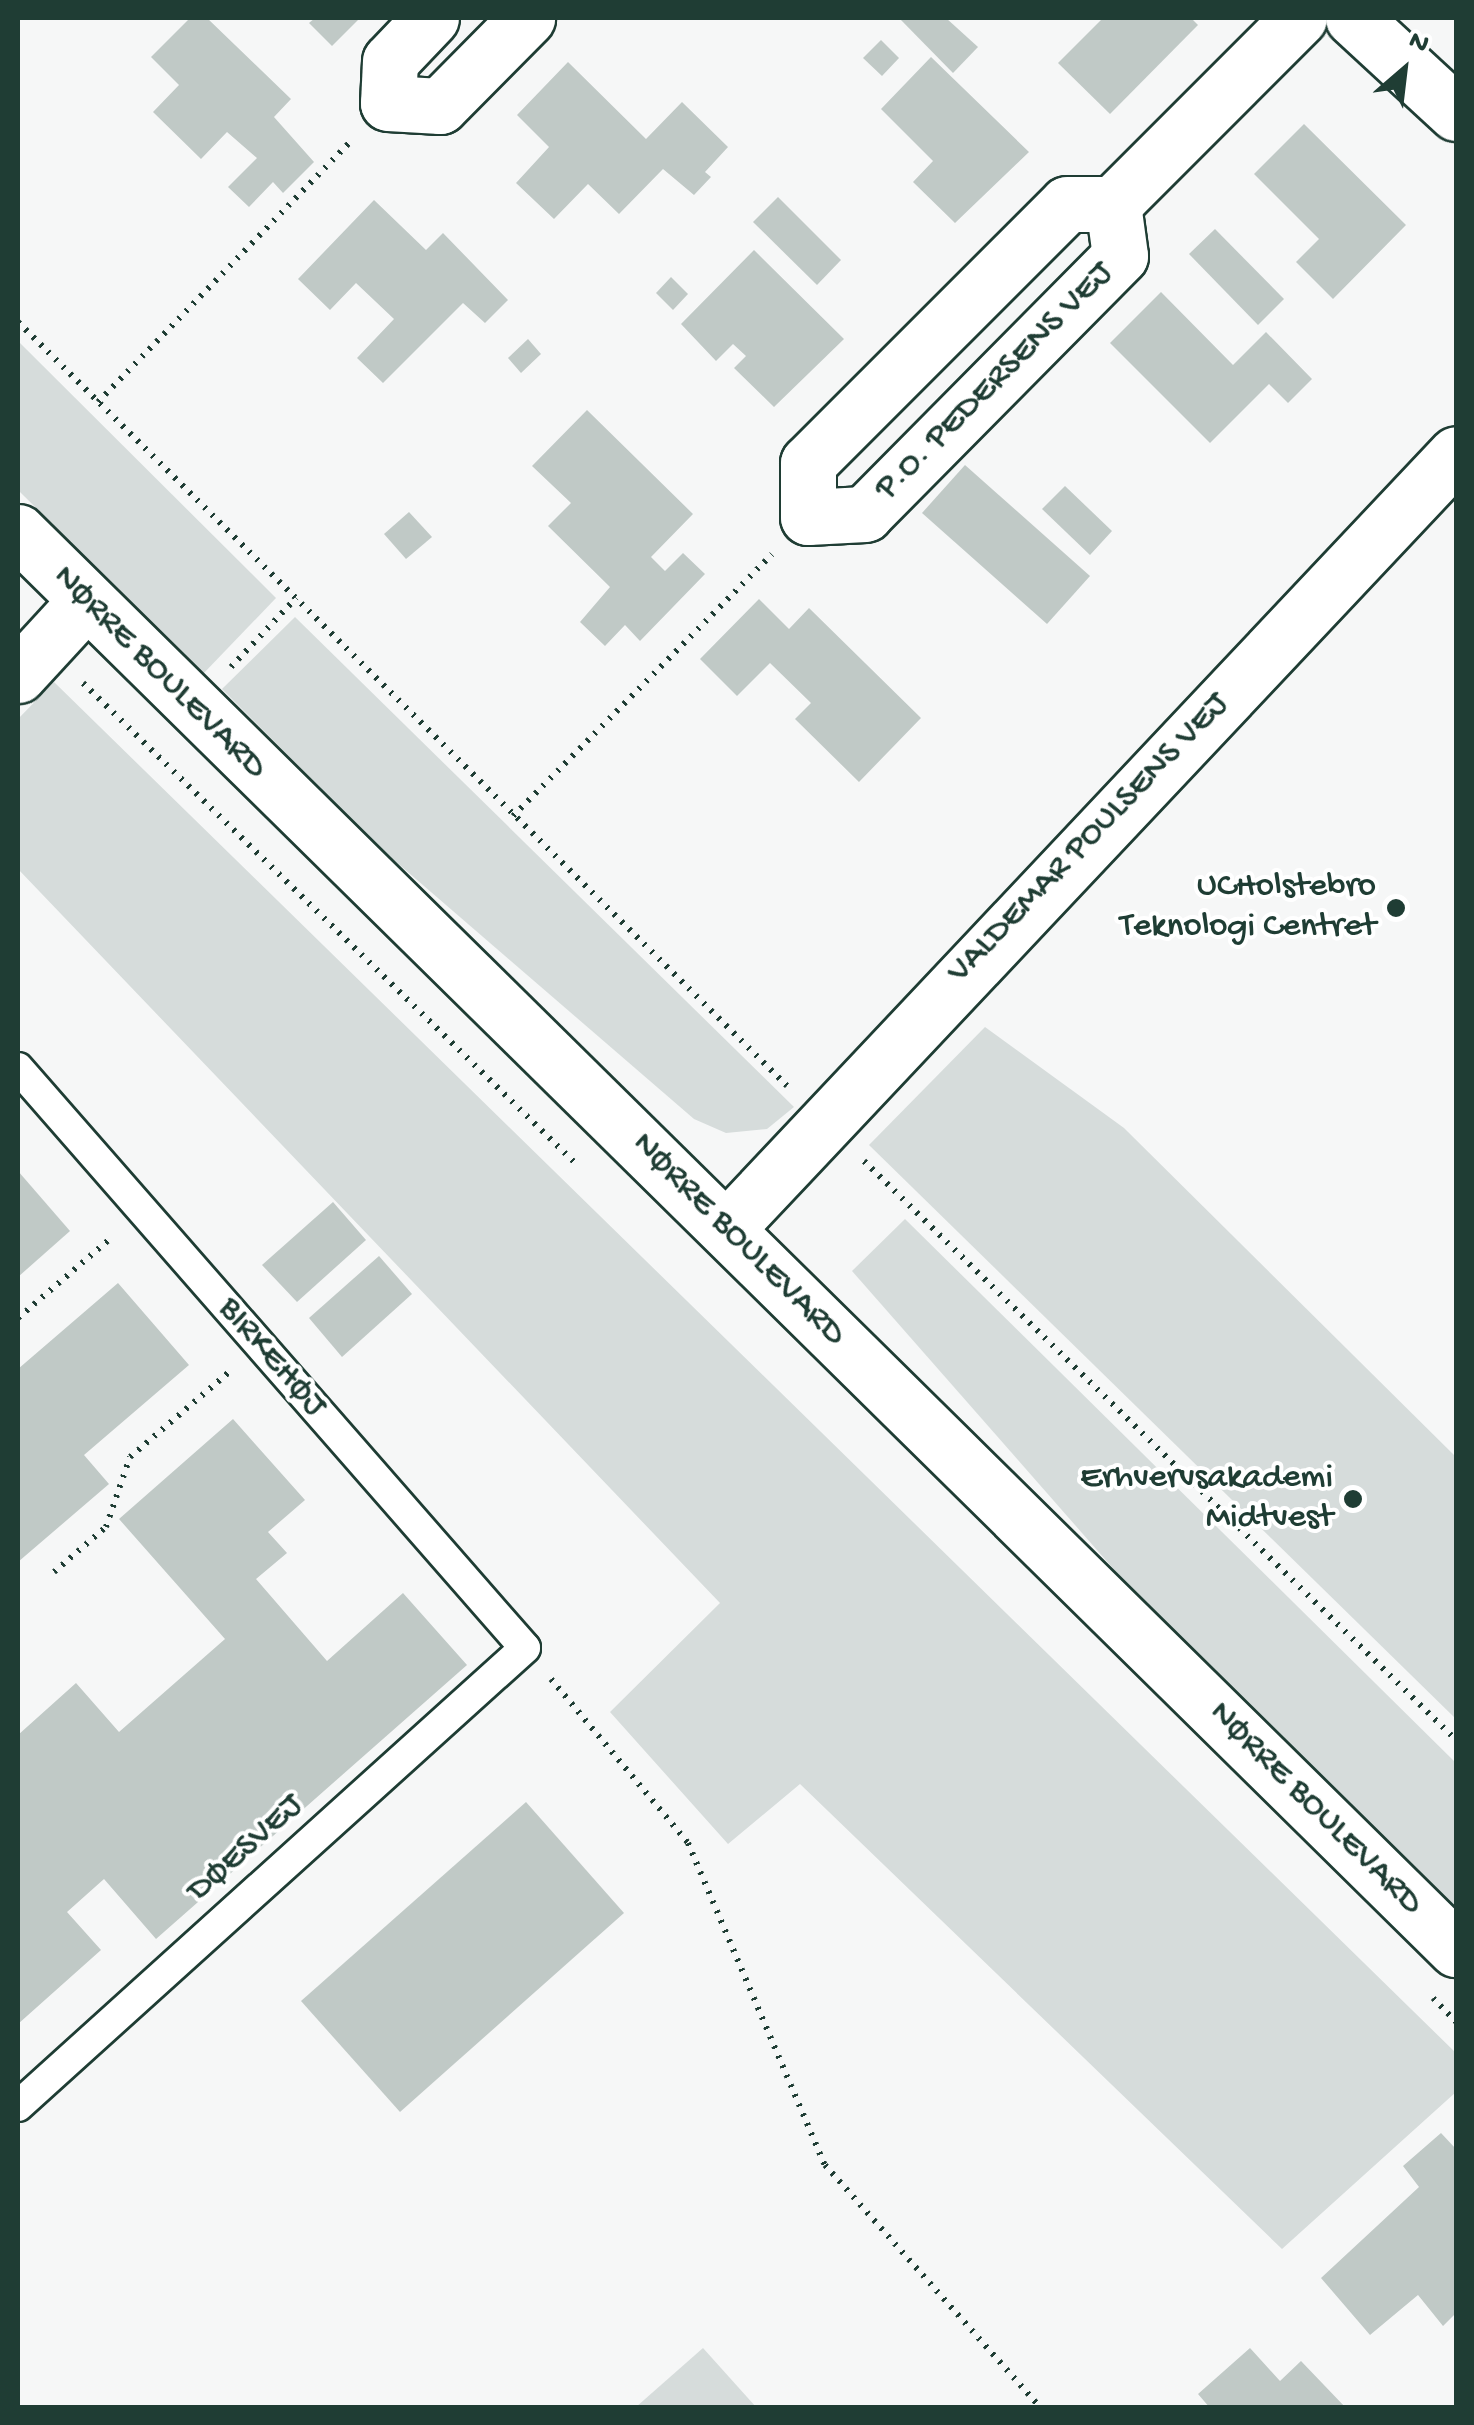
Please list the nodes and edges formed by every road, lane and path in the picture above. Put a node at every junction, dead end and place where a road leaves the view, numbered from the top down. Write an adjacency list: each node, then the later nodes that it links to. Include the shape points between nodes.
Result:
1 (431, 18): 5 (street, via 390,60)
2 (528, 18): 5 (street, via 440,106)
3 (1299, 18): 7 (street)
4 (1353, 18): 6 (street)
5 (388, 103): 9 (path)
6 (1456, 113)
7 (1112, 204): 11 (street, P.O. PEDERSENS VEJ, via 1066,204 808,463); 11 (street, P.O. PEDERSENS VEJ, via 1120,256 864,514)
8 (18, 322): 9 (path)
9 (98, 402): 13 (path)
10 (1456, 454): 19 (street, VALDEMAR POULSENS VEJ)
11 (808, 517): 17 (path)
12 (18, 532): 14 (street, NØRRE BOULEVARD)
13 (296, 598): 16 (path); 17 (path)
14 (86, 601): 15 (street); 16 (street, NØRRE BOULEVARD)
15 (18, 674)
16 (193, 707): 21 (street, NØRRE BOULEVARD)
17 (513, 816): 19 (path)
18 (18, 1068): 20 (lane, BIRKEHØJ)
19 (821, 1119): 21 (street, VALDEMAR POULSENS VEJ); 26 (path)
20 (142, 1211): 22 (path); 23 (lane, BIRKEHØJ)
21 (726, 1228): 27 (street, NØRRE BOULEVARD)
22 (18, 1318)
23 (260, 1345): 24 (path, via 130,1457 106,1528); 25 (lane, BIRKEHØJ)
24 (54, 1572)
25 (525, 1648): 28 (lane, DØESVEJ); 29 (path, via 688,1843 825,2166)
26 (1456, 1740)
27 (1456, 1949)
28 (18, 2106)
29 (1042, 2408)

